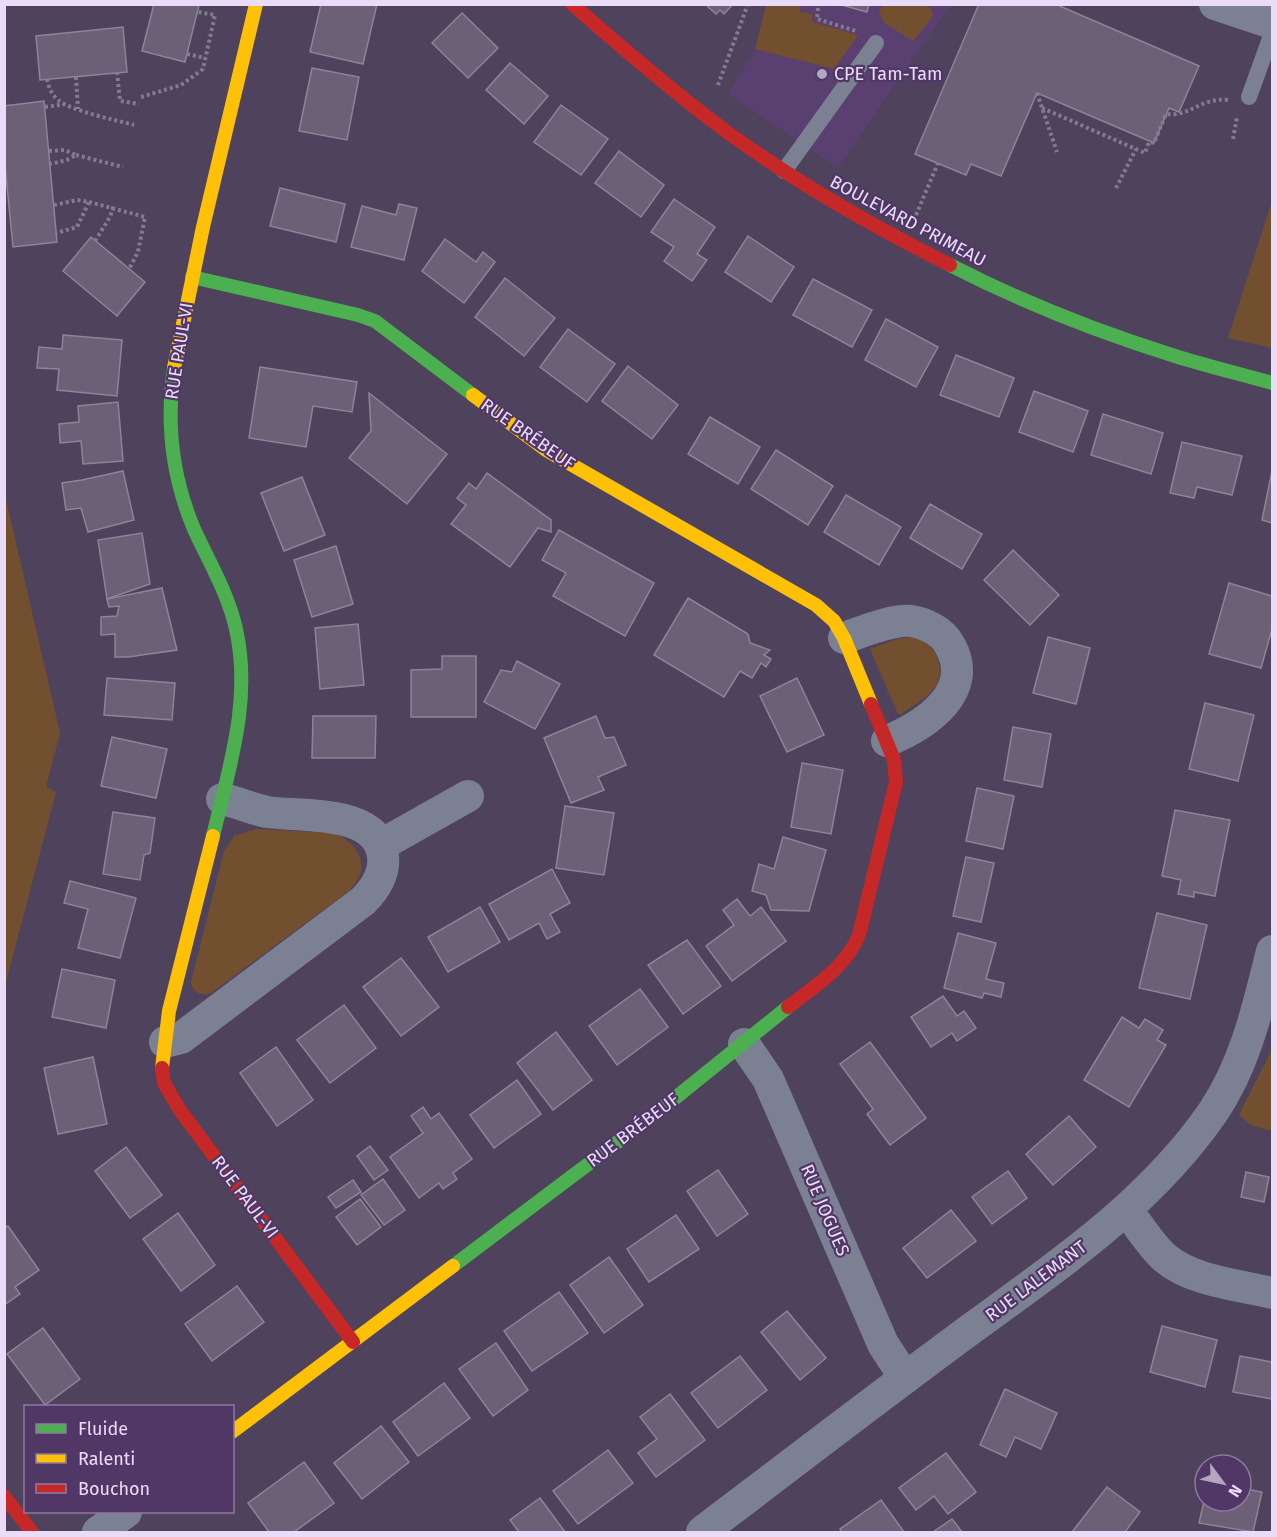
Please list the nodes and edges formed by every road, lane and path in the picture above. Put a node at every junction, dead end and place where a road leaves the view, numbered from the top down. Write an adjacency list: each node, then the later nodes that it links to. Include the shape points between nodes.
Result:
1 (256, 4): 43 (street, RUE PAUL-VI)
2 (572, 4): 34 (street, BOULEVARD PRIMEAU, via 677,94)
3 (748, 4): 16 (path)
4 (1215, 4): 7 (street)
5 (819, 8): 8 (path, via 817,19)
6 (198, 12): 12 (path, via 215,15)
7 (1272, 23)
8 (861, 32)
9 (1272, 33): 19 (lane)
10 (876, 43): 34 (lane)
11 (187, 54): 12 (path)
12 (205, 58): 18 (path, via 202,69 181,85)
13 (117, 72): 21 (path, via 120,101)
14 (76, 76): 24 (path)
15 (47, 79): 20 (path, via 50,91)
16 (716, 90)
17 (1037, 93): 23 (path)
18 (141, 98)
19 (1245, 99): 26 (path); 27 (path, via 1206,101 1183,113 1166,114 1154,143 1149,141 1145,153)
20 (66, 104): 22 (path); 24 (path)
21 (139, 104)
22 (45, 107)
23 (1042, 108): 27 (path); 29 (path)
24 (78, 109): 25 (path)
25 (134, 125)
26 (1233, 140)
27 (1136, 149): 35 (path)
28 (49, 151): 30 (path, via 65,150)
29 (1057, 152)
30 (76, 155): 32 (path); 33 (path)
31 (938, 163): 39 (path)
32 (50, 164)
33 (123, 167)
34 (784, 171): 44 (street, BOULEVARD PRIMEAU, via 866,222 994,288 1146,347)
35 (1116, 188)
36 (88, 202): 37 (path); 38 (path); 40 (path, via 77,227)
37 (54, 205)
38 (113, 206): 41 (path); 42 (path, via 145,217 138,252)
39 (915, 216)
40 (56, 233)
41 (95, 241)
42 (129, 269)
43 (192, 278): 45 (street, RUE BRÉBEUF, via 375,321 546,450 816,605 834,621); 48 (street, RUE PAUL-VI, via 170,391 170,427 183,499 227,598 238,643 243,697)
44 (1272, 383)
45 (844, 638): 46 (street, RUE BRÉBEUF); 46 (street, via 909,621 939,633 953,652 958,672 950,695 915,727)
46 (887, 741): 52 (street, RUE BRÉBEUF, via 897,770 896,782 852,951 829,976)
47 (468, 796): 49 (street)
48 (222, 799): 49 (street, via 265,811 362,825); 51 (street, RUE PAUL-VI, via 173,992)
49 (381, 845): 51 (street, via 381,875 376,889 363,901 181,1038)
50 (1272, 951): 53 (street, RUE LALEMANT, via 1244,1053 1230,1083 1191,1140)
51 (165, 1042): 55 (street, RUE PAUL-VI, via 164,1083 179,1109)
52 (744, 1044): 55 (street, RUE BRÉBEUF); 56 (street, RUE JOGUES, via 768,1078 884,1344)
53 (1127, 1210): 54 (street, via 1164,1258 1179,1267 1196,1275); 56 (street, RUE LALEMANT)
54 (1272, 1293)
55 (353, 1342): 57 (street, RUE BRÉBEUF)
56 (905, 1378): 62 (street, RUE LALEMANT)
57 (234, 1431)
58 (4, 1496): 60 (street)
59 (125, 1513): 61 (street)
60 (32, 1533)
61 (98, 1533)
62 (702, 1533)

